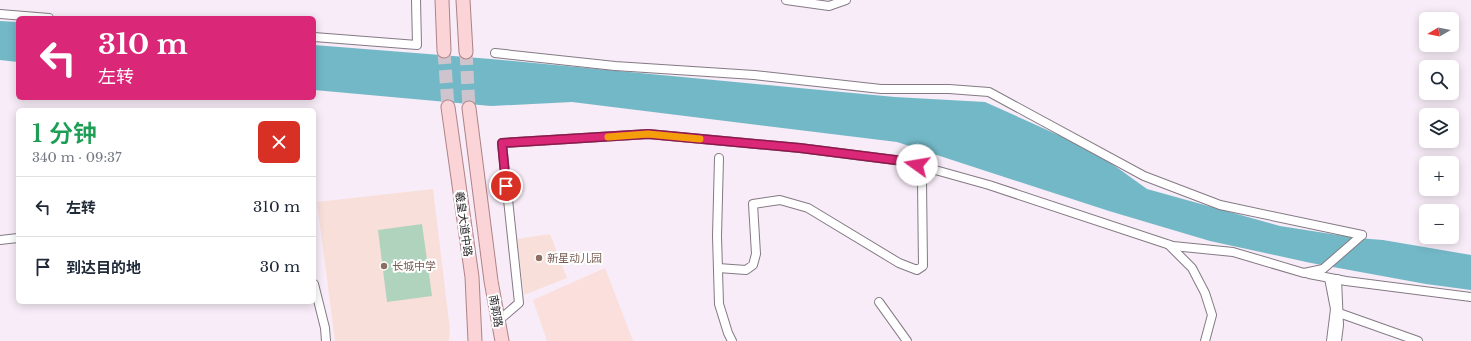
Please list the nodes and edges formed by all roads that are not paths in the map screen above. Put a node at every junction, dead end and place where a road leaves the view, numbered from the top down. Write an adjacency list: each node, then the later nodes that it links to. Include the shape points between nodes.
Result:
1 (416, 0): 8 (street, via 417,45)
2 (442, 0): 9 (main road)
3 (463, 0): 10 (main road)
4 (786, 0): 5 (street, via 830,6)
5 (846, 0)
6 (0, 14): 7 (street)
7 (24, 16)
8 (316, 37)
9 (444, 51)
10 (466, 52)
11 (495, 53): 20 (street, via 615,66 754,75 881,89 989,92 1144,176 1185,192 1220,205 1362,235 1323,269)
12 (448, 107): 29 (main road, 羲皇大道中路, via 472,277)
13 (469, 108): 22 (main road, 羲皇大道中路)
14 (719, 158): 19 (street)
15 (922, 181): 19 (street, via 923,266 917,270 900,263 808,208 780,200 753,204 756,254 754,265 746,270)
16 (16, 238): 17 (street)
17 (0, 240)
18 (1168, 244): 20 (street, via 1233,252); 27 (street, via 989,185 903,161 800,148 648,134 502,143 519,303); 33 (street, via 1192,268 1204,293 1212,315)
19 (718, 268): 31 (street, via 720,304)
20 (1304, 273): 21 (street)
21 (1333, 279): 24 (street); 26 (street); 34 (street, via 1335,309)
22 (491, 281): 27 (main road, 南郭路)
23 (316, 292): 28 (street)
24 (1471, 296)
25 (879, 302): 32 (street)
26 (1339, 313): 35 (street); 36 (street)
27 (498, 321): 30 (main road, 南郭路)
28 (326, 341)
29 (476, 341)
30 (502, 341)
31 (732, 341)
32 (907, 341)
33 (1205, 341)
34 (1331, 341)
35 (1337, 341)
36 (1418, 341)

